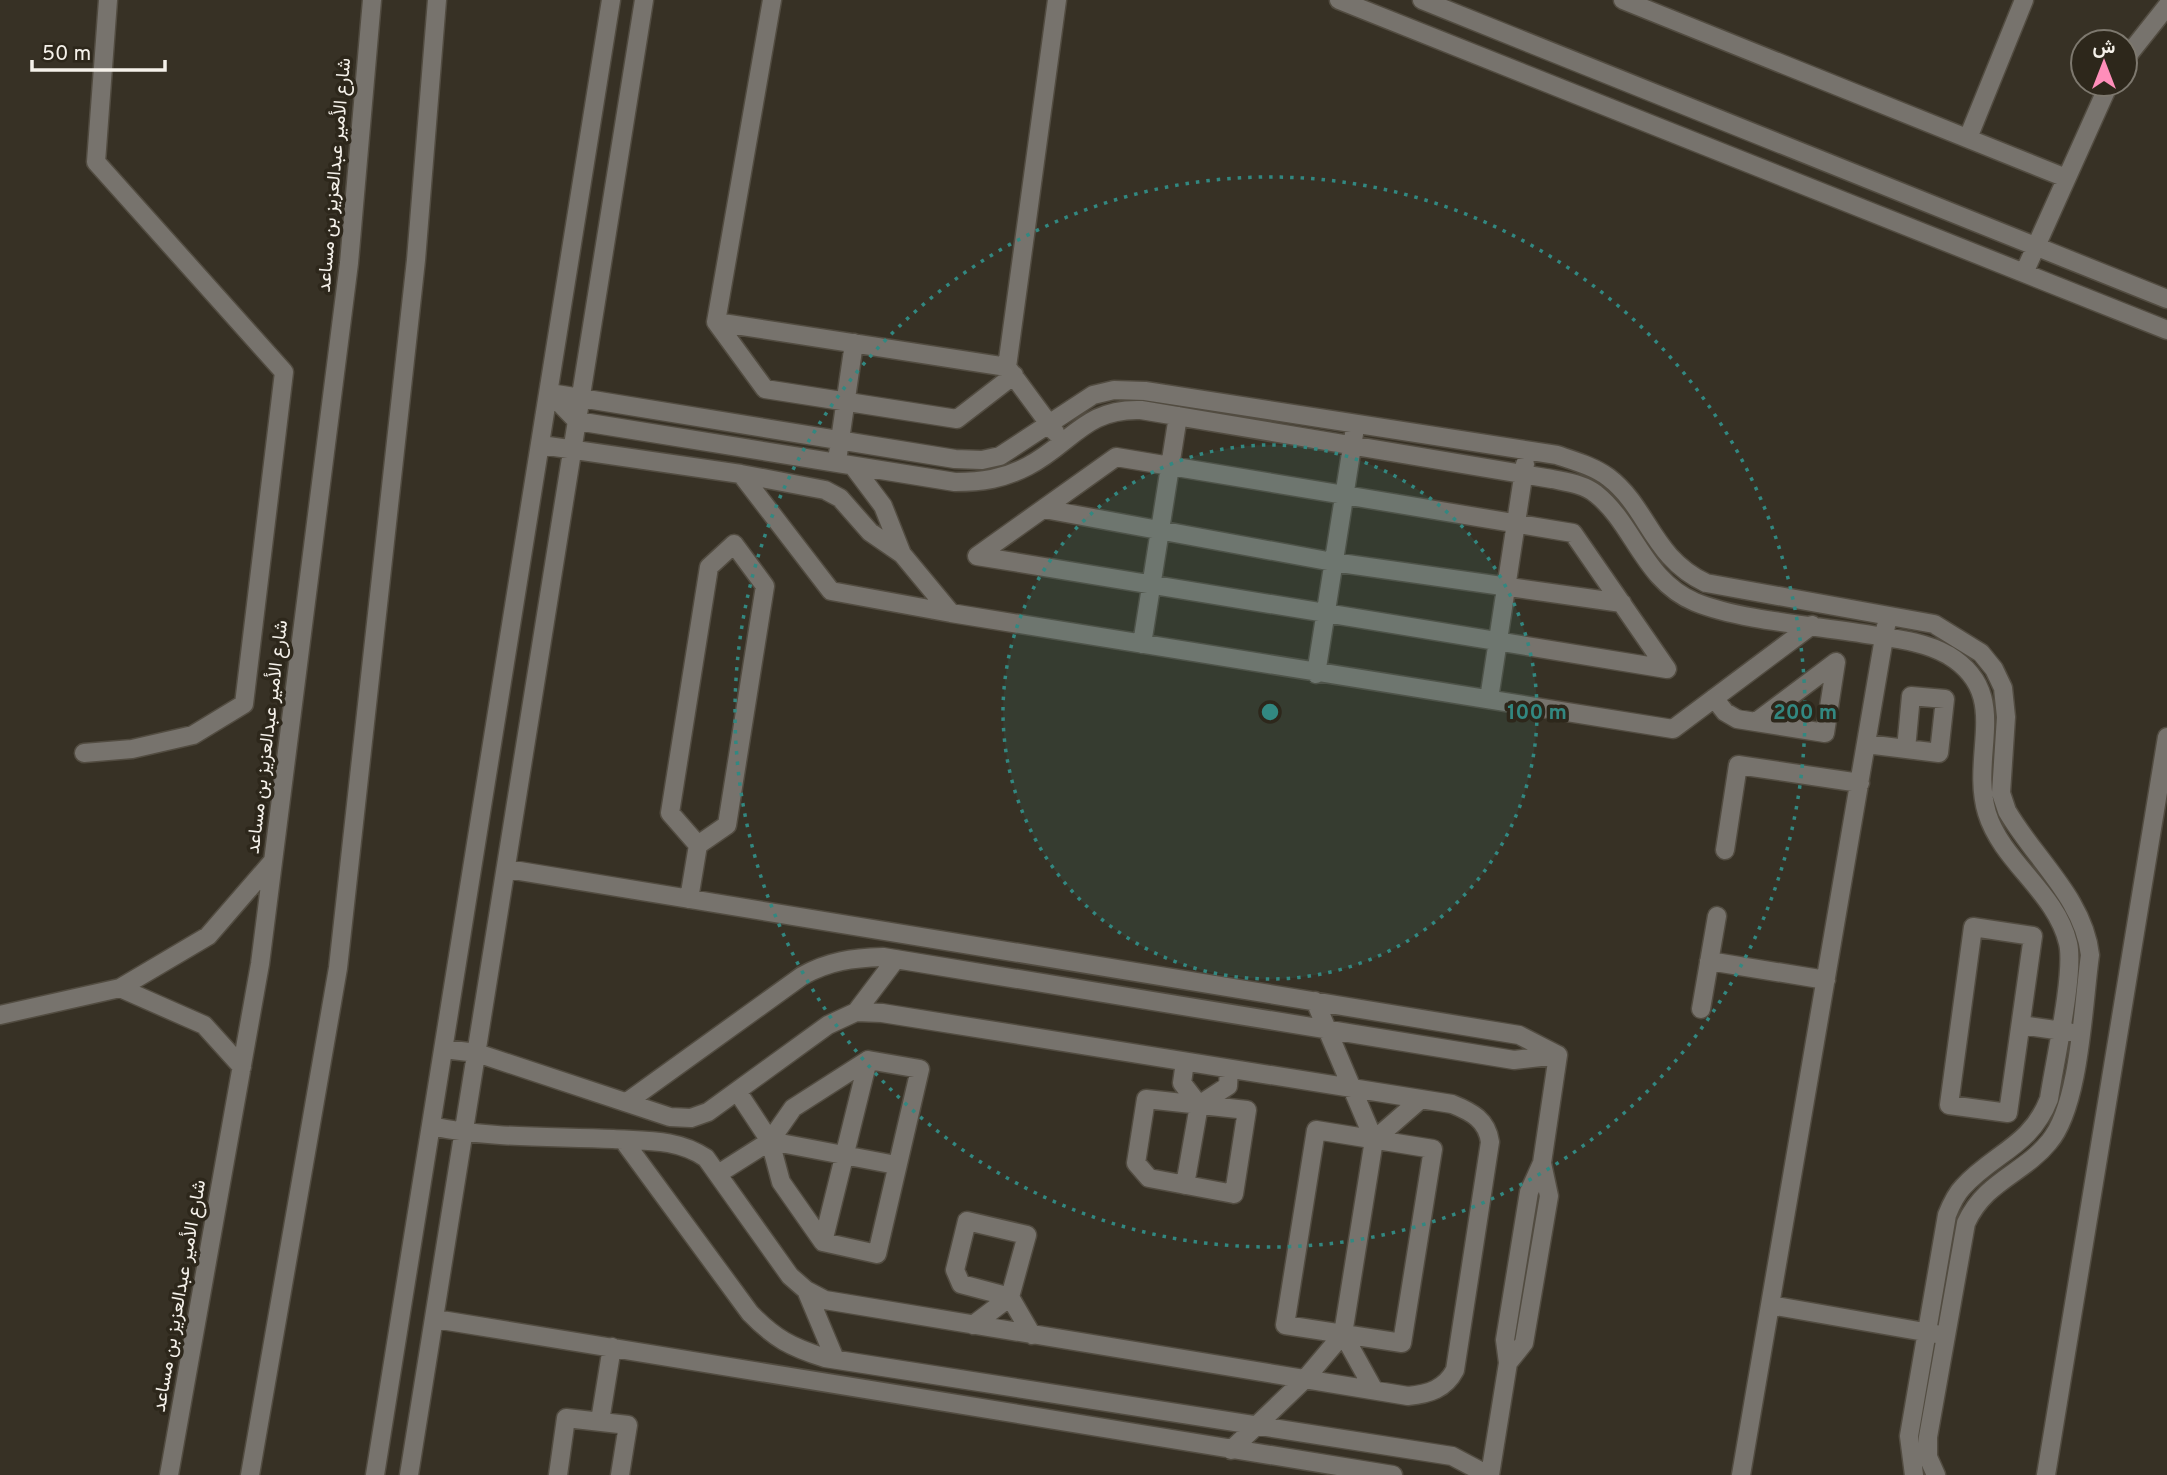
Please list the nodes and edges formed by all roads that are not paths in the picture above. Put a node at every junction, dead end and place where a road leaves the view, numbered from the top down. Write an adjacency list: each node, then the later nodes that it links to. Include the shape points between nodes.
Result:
1 (108, 0): 64 (street, via 96,162 284,372 244,704 193,735 132,749)
2 (372, 0): 68 (street, شارع الأمير عبدالعزيز بن مساعد, via 349,263)
3 (437, 0): 139 (street, via 416,260 338,968)
4 (611, 0): 24 (street)
5 (644, 0): 25 (street)
6 (772, 0): 20 (street)
7 (1057, 0): 23 (street)
8 (1339, 0): 18 (street)
9 (1422, 0): 17 (street)
10 (1623, 0): 15 (street)
11 (2024, 0): 15 (street)
12 (2167, 6): 13 (street)
13 (2139, 41)
14 (2103, 98): 16 (street)
15 (1968, 138): 16 (street)
16 (2066, 178): 17 (street)
17 (2036, 246): 18 (street); 19 (street)
18 (2024, 273): 21 (street)
19 (2167, 299)
20 (716, 322): 22 (street); 26 (street, via 765,389)
21 (2167, 330)
22 (854, 343): 23 (street); 26 (street)
23 (1010, 371): 26 (street, via 957,419); 30 (street)
24 (550, 393): 25 (street); 28 (street); 33 (street)
25 (580, 396): 28 (street); 31 (street)
26 (846, 401): 31 (street)
27 (1178, 416): 32 (street, via 1117,409); 34 (street); 38 (street)
28 (577, 421): 35 (street); 37 (street)
29 (1355, 424): 30 (street, via 1114,390 1093,395); 34 (street); 36 (street)
30 (1050, 425): 31 (street, via 1017,448 982,460); 32 (street)
31 (840, 442): 37 (street)
32 (1062, 442): 37 (street, via 1030,465 987,482 955,482)
33 (541, 445): 35 (street); 92 (street)
34 (1352, 445): 40 (street); 41 (street)
35 (572, 449): 39 (street); 69 (street)
36 (1527, 451): 40 (street); 52 (street, via 1557,455 1607,477 1686,574 1706,583)
37 (845, 465): 45 (street, via 884,506)
38 (1170, 466): 41 (street); 42 (street, via 1116,457); 44 (street)
39 (741, 474): 45 (street, via 825,490 840,498 870,533); 50 (street, via 831,591)
40 (1524, 474): 43 (street); 53 (street, via 1583,486 1596,494 1656,572 1671,588 1695,602)
41 (1344, 497): 43 (street); 46 (street)
42 (1044, 509): 44 (street); 47 (street, via 977,556)
43 (1516, 524): 48 (street); 49 (street, via 1573,533)
44 (1160, 530): 46 (street); 47 (street)
45 (902, 554): 50 (street)
46 (1334, 562): 48 (street); 51 (street)
47 (1151, 585): 51 (street); 56 (street)
48 (1507, 585): 49 (street); 55 (street)
49 (1622, 603): 55 (street, via 1667,669)
50 (951, 613): 56 (street)
51 (1325, 613): 55 (street); 57 (street)
52 (1888, 616): 54 (street); 90 (street, via 1946,630 1981,653 2003,688 2006,717 2000,773 2004,802 2018,830 2078,915 2088,939 2090,956)
53 (1812, 625): 54 (street); 58 (street)
54 (1885, 637): 62 (street); 89 (street, via 1928,645 1948,655 1967,668 1983,692 1981,770 1988,817 2061,922 2068,943 2070,958)
55 (1498, 642): 59 (street)
56 (1142, 644): 57 (street)
57 (1316, 674): 59 (street)
58 (1714, 698): 59 (street, via 1673,729); 60 (street, via 1737,719)
59 (1489, 699)
60 (1756, 722): 60 (street, via 1825,733 1836,662 1806,685)
61 (2167, 737): 149 (street)
62 (1866, 744): 63 (street); 65 (street)
63 (1906, 749)
64 (84, 753)
65 (1860, 783): 67 (street, via 1738,765); 79 (street)
66 (698, 845): 66 (street, via 727,825 765,586 734,544 709,567 670,813); 70 (street)
67 (1725, 850)
68 (273, 861): 80 (street, via 208,936); 97 (street, شارع الأمير عبدالعزيز بن مساعد)
69 (507, 869): 70 (street); 93 (street)
70 (689, 898): 72 (street)
71 (1717, 916): 75 (street)
72 (924, 937): 73 (street); 76 (street)
73 (1027, 954): 77 (street); 78 (street)
74 (896, 959): 76 (street); 84 (street); 102 (street, via 852,958 824,964)
75 (1709, 961): 79 (street); 83 (street)
76 (920, 963): 78 (street)
77 (1098, 965): 81 (street); 82 (street)
78 (1024, 980): 81 (street)
79 (1826, 980): 116 (street)
80 (120, 988): 85 (street); 97 (street, via 204,1025)
81 (1095, 992): 88 (street)
82 (1315, 1001): 86 (street); 88 (street)
83 (1701, 1009)
84 (856, 1012): 96 (street); 100 (street, via 828,1024)
85 (0, 1015)
86 (1422, 1018): 91 (street); 94 (street, via 1519,1035)
87 (2021, 1024): 87 (street, via 2033,936 1973,927 1949,1105 2008,1112); 89 (street)
88 (1327, 1030): 91 (street); 99 (street)
89 (2059, 1030): 90 (street); 119 (street, via 2049,1100 2042,1116 2021,1141 1961,1188 1947,1215)
90 (2079, 1033): 122 (street, via 2070,1098 2057,1132 1985,1193 1966,1223)
91 (1420, 1044): 94 (street, via 1514,1060)
92 (444, 1048): 93 (street); 104 (street)
93 (477, 1053): 102 (street); 105 (street)
94 (1558, 1055): 145 (street, via 1542,1163 1529,1192)
95 (868, 1060): 108 (street, via 793,1108); 109 (street); 110 (street, via 920,1069)
96 (1185, 1062): 98 (street); 103 (street, via 1182,1083)
97 (242, 1068): 138 (street, شارع الأمير عبدالعزيز بن مساعد)
98 (1229, 1069): 99 (street); 103 (street, via 1228,1086)
99 (1353, 1088): 101 (street); 106 (street)
100 (737, 1091): 102 (street, via 691,1118 670,1117); 108 (street)
101 (1421, 1099): 106 (street); 129 (street, via 1469,1111 1488,1130 1490,1142 1458,1357 1449,1381 1438,1389 1408,1396)
102 (627, 1102)
103 (1199, 1105): 112 (street); 112 (street, via 1146,1099 1136,1163 1149,1178); 112 (street, via 1247,1110 1234,1194)
104 (431, 1126): 105 (street); 140 (street)
105 (464, 1133): 107 (street); 117 (street)
106 (1374, 1139): 120 (street); 120 (street, via 1316,1130 1287,1312 1285,1325); 120 (street, via 1433,1149 1402,1343)
107 (623, 1140): 111 (street, via 688,1146 706,1158); 124 (street, via 750,1313 772,1336 793,1348)
108 (770, 1141): 109 (street); 111 (street); 113 (street, via 781,1182)
109 (845, 1156): 110 (street); 113 (street)
110 (897, 1165): 113 (street, via 877,1254)
111 (718, 1174): 114 (street, via 790,1276)
112 (1185, 1185)
113 (823, 1242)
114 (806, 1290): 118 (street, via 825,1300); 124 (street)
115 (1010, 1297): 115 (street, via 1027,1235 967,1221 955,1270 961,1284); 118 (street); 121 (street)
116 (1770, 1305): 119 (street); 146 (street)
117 (435, 1318): 123 (street); 141 (street)
118 (973, 1325): 121 (street)
119 (1926, 1332): 122 (street); 147 (street, via 1909,1436)
120 (1343, 1334): 126 (street); 129 (street)
121 (1031, 1335): 126 (street)
122 (1946, 1336): 148 (street, via 1928,1437 1928,1457)
123 (612, 1347): 128 (street); 133 (street)
124 (835, 1359): 125 (street)
125 (868, 1364): 127 (street); 128 (street)
126 (1305, 1379): 129 (street); 134 (street)
127 (967, 1380): 130 (street); 131 (street)
128 (864, 1388): 131 (street)
129 (1374, 1390)
130 (1053, 1394): 132 (street); 134 (street)
131 (964, 1405): 132 (street)
132 (1049, 1419): 136 (street)
133 (600, 1421): 142 (street, via 566,1418); 143 (street, via 628,1425)
134 (1256, 1426): 135 (street); 136 (street)
135 (1357, 1441): 137 (street); 145 (street, via 1452,1456)
136 (1231, 1450): 137 (street)
137 (1354, 1469): 144 (street)
138 (169, 1475)
139 (250, 1475)
140 (374, 1475)
141 (409, 1475)
142 (558, 1475)
143 (620, 1475)
144 (1393, 1475)
145 (1489, 1475)
146 (1741, 1475)
147 (1914, 1475)
148 (1936, 1475)
149 (2046, 1475)

